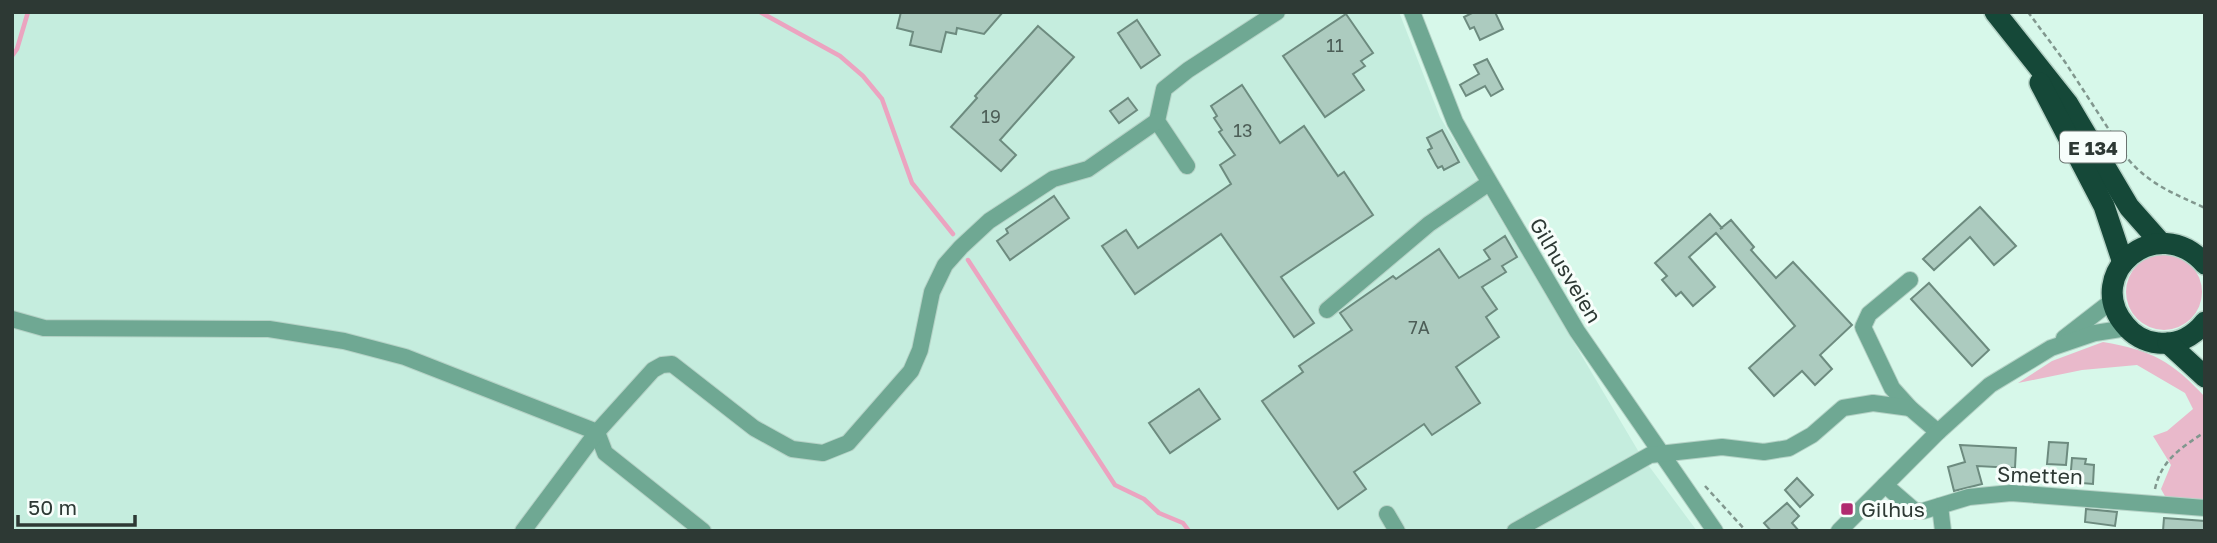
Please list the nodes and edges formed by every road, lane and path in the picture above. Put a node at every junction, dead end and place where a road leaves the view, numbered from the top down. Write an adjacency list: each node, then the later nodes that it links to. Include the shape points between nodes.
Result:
1 (1277, 12): 6 (street, via 1164,89)
2 (1412, 12): 8 (street, Gilhusveien, via 1455,122)
3 (1995, 12): 5 (highway, E 134)
4 (2028, 12): 9 (path, via 2137,170 2166,192)
5 (2025, 52): 10 (highway, E 134, via 2068,104 2129,207); 11 (highway, E 134, via 2104,206)
6 (1157, 121): 7 (street); 23 (street, via 1088,169 1053,179 989,221 961,247 945,265 932,292 911,371 848,443 823,453 792,449 754,428 672,364 653,370)
7 (1187, 166)
8 (1489, 183): 15 (street, via 1429,224); 26 (street, Gilhusveien, via 1577,331)
9 (2205, 208)
10 (2160, 242): 11 (highway, via 2139,249); 12 (highway, E 134, via 2184,247)
11 (2123, 263): 14 (highway)
12 (2205, 264)
13 (1910, 280): 22 (street, via 1869,314 1863,327 1892,388)
14 (2113, 300): 18 (highway); 20 (street)
15 (1328, 310)
16 (12, 319): 23 (street, via 44,328 269,329 344,341 405,357)
17 (2205, 322): 19 (highway, via 2191,336)
18 (2127, 328): 19 (highway, via 2148,341); 20 (street)
19 (2168, 344): 21 (highway)
20 (2051, 348): 24 (street, via 1990,385)
21 (2205, 377)
22 (1910, 408): 24 (street); 26 (street, via 1872,403 1843,408 1789,448 1765,452 1722,447)
23 (597, 432): 34 (street); 35 (street, via 604,453)
24 (1938, 432): 28 (street)
25 (2205, 432): 29 (path, via 2175,452 2164,466)
26 (1661, 453): 37 (street); 38 (street, Gilhusveien)
27 (1701, 482): 33 (path)
28 (1885, 485): 30 (street, Smetten, via 1911,510); 39 (street)
29 (2153, 503): 30 (street, Smetten, via 1990,493); 31 (street, Smetten)
30 (1940, 506): 40 (street)
31 (2205, 508)
32 (1387, 514): 36 (street)
33 (1745, 530)
34 (523, 531)
35 (703, 531)
36 (1397, 531)
37 (1515, 531)
38 (1715, 531)
39 (1839, 531)
40 (1943, 531)

